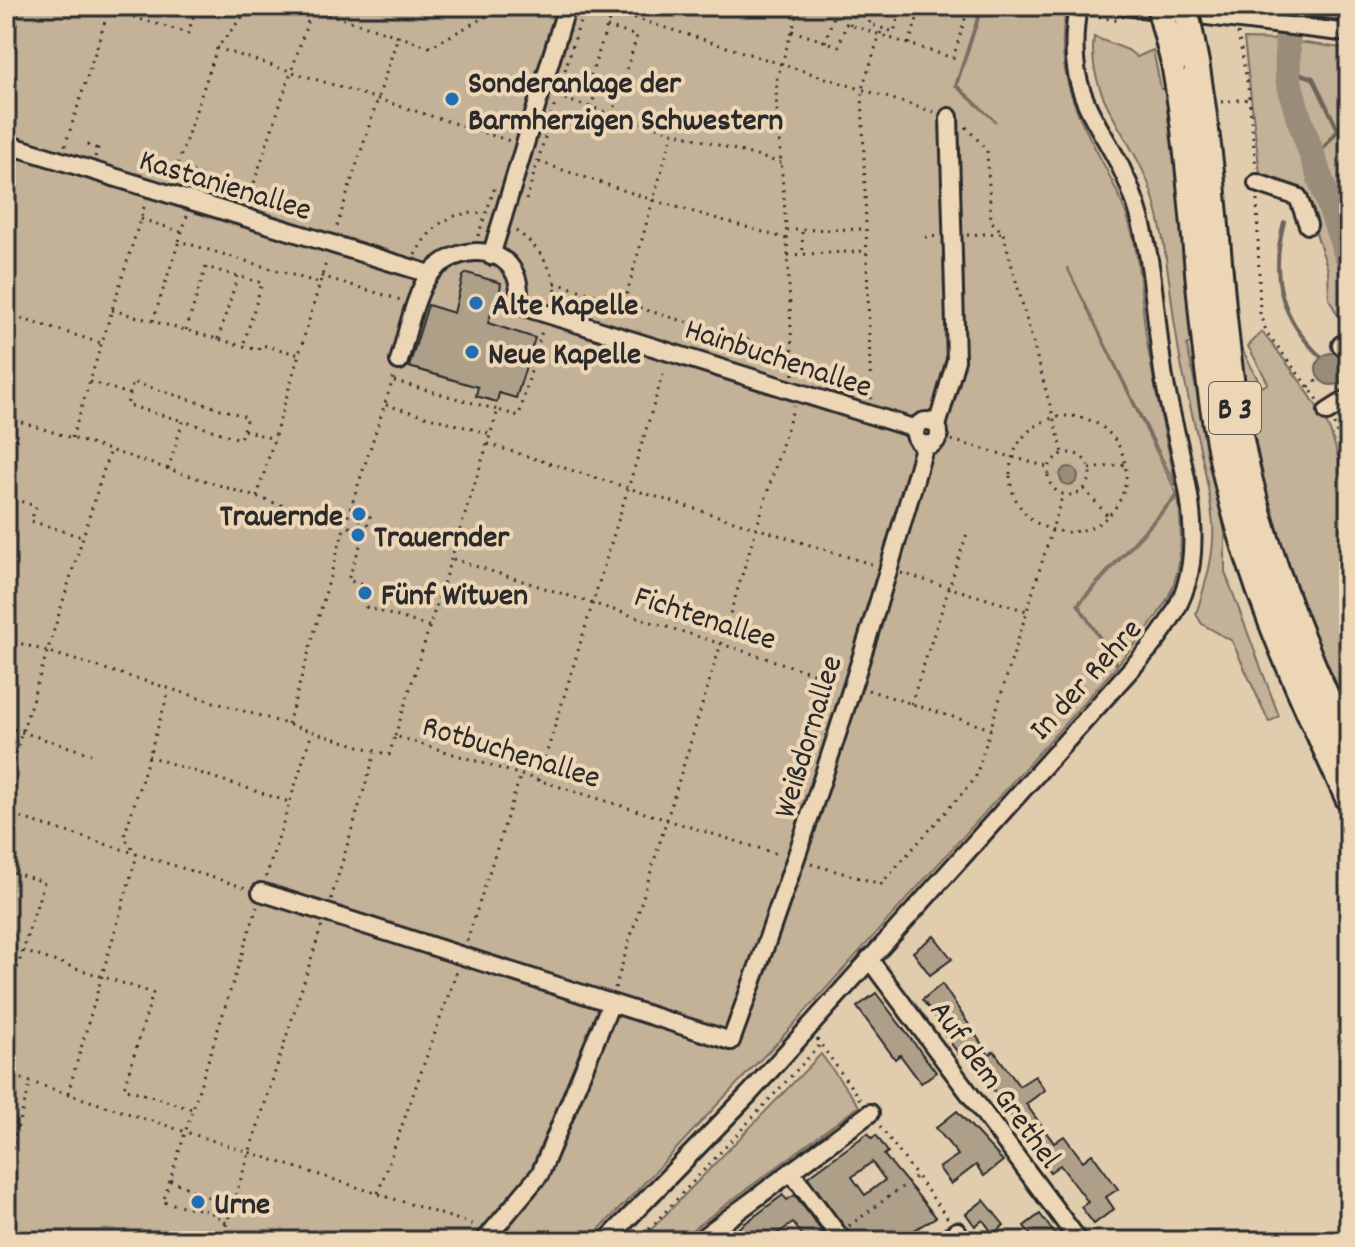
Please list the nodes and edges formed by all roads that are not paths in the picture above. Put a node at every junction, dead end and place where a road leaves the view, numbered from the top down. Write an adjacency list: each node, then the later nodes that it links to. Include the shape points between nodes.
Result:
1 (567, 6): 12 (street)
2 (1124, 6): 6 (street)
3 (1159, 6): 7 (highway, B 3, bridge)
4 (1185, 6): 7 (highway, B 3, bridge)
5 (1085, 10): 21 (street, In der Rehre, via 1072,48 1075,75 1130,191 1145,242 1169,405 1191,505 1187,584 1165,630)
6 (1349, 33)
7 (1186, 65): 18 (highway, B 3, via 1213,193 1228,366 1241,444 1266,536); 19 (highway, B 3, via 1206,365 1220,451 1275,632)
8 (949, 117): 17 (street, Weißdornallee, via 956,360)
9 (6, 144): 13 (street, Kastanienallee)
10 (1257, 183): 11 (street, via 1298,197)
11 (1308, 225)
12 (491, 256): 13 (street, via 473,251 457,255); 17 (street, Hainbuchenallee, via 514,268 521,289 518,305 916,429 927,421)
13 (430, 274): 14 (street)
14 (399, 361)
15 (1349, 398): 16 (street)
16 (1327, 412)
17 (933, 436): 22 (street, Weißdornallee, via 797,860 731,1041)
18 (1349, 748)
19 (1349, 800)
20 (261, 892): 22 (street)
21 (869, 959): 27 (street, In der Rehre); 29 (street, Auf dem Grethel)
22 (611, 1003): 25 (street, via 540,1174)
23 (870, 1113): 24 (street)
24 (791, 1172): 26 (street); 28 (street)
25 (489, 1236)
26 (840, 1238)
27 (606, 1241)
28 (698, 1241)
29 (1079, 1241)

